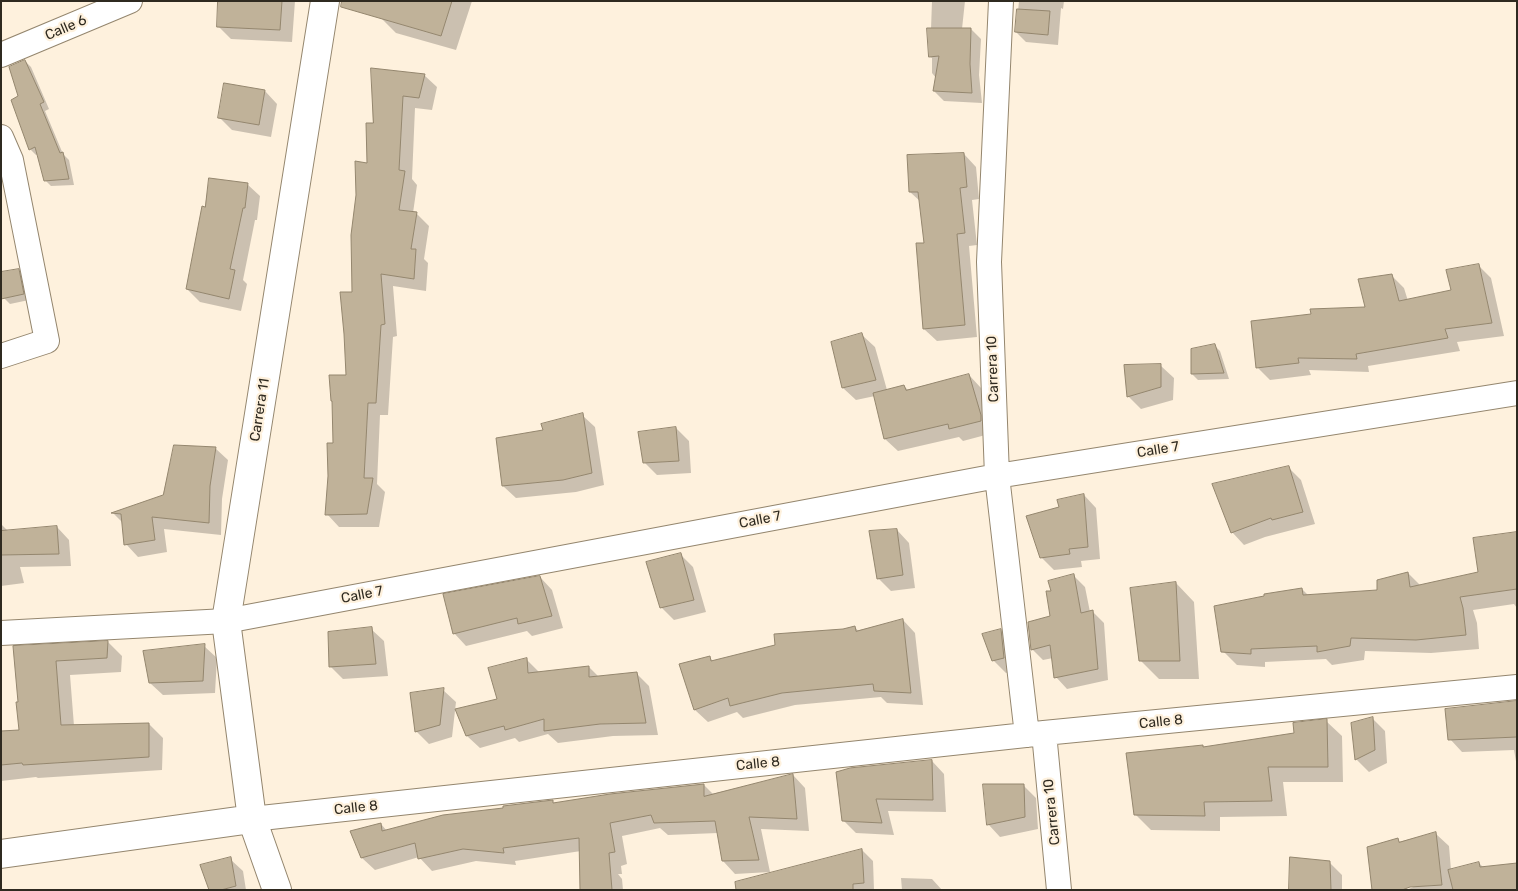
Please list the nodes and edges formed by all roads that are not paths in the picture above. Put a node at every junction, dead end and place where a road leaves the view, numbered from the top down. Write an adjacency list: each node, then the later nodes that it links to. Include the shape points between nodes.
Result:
1 (130, 1): 4 (street, Calle 6)
2 (325, 1): 9 (street, Carrera 11)
3 (1001, 1): 8 (street, Carrera 10, via 989,262)
4 (1, 55)
5 (1, 137): 6 (street, via 11,160 48,340)
6 (1, 356)
7 (1517, 393): 8 (street, Calle 7)
8 (997, 476): 9 (street, Calle 7); 12 (street, Carrera 10)
9 (226, 621): 10 (street, Calle 7); 13 (street, Carrera 11)
10 (1, 633)
11 (1517, 687): 12 (street, Calle 8)
12 (1035, 734): 13 (street, Calle 8); 16 (street, Carrera 10)
13 (252, 819): 14 (street, Calle 8); 15 (street, Carrera 11)
14 (1, 854)
15 (277, 890)
16 (1059, 890)

